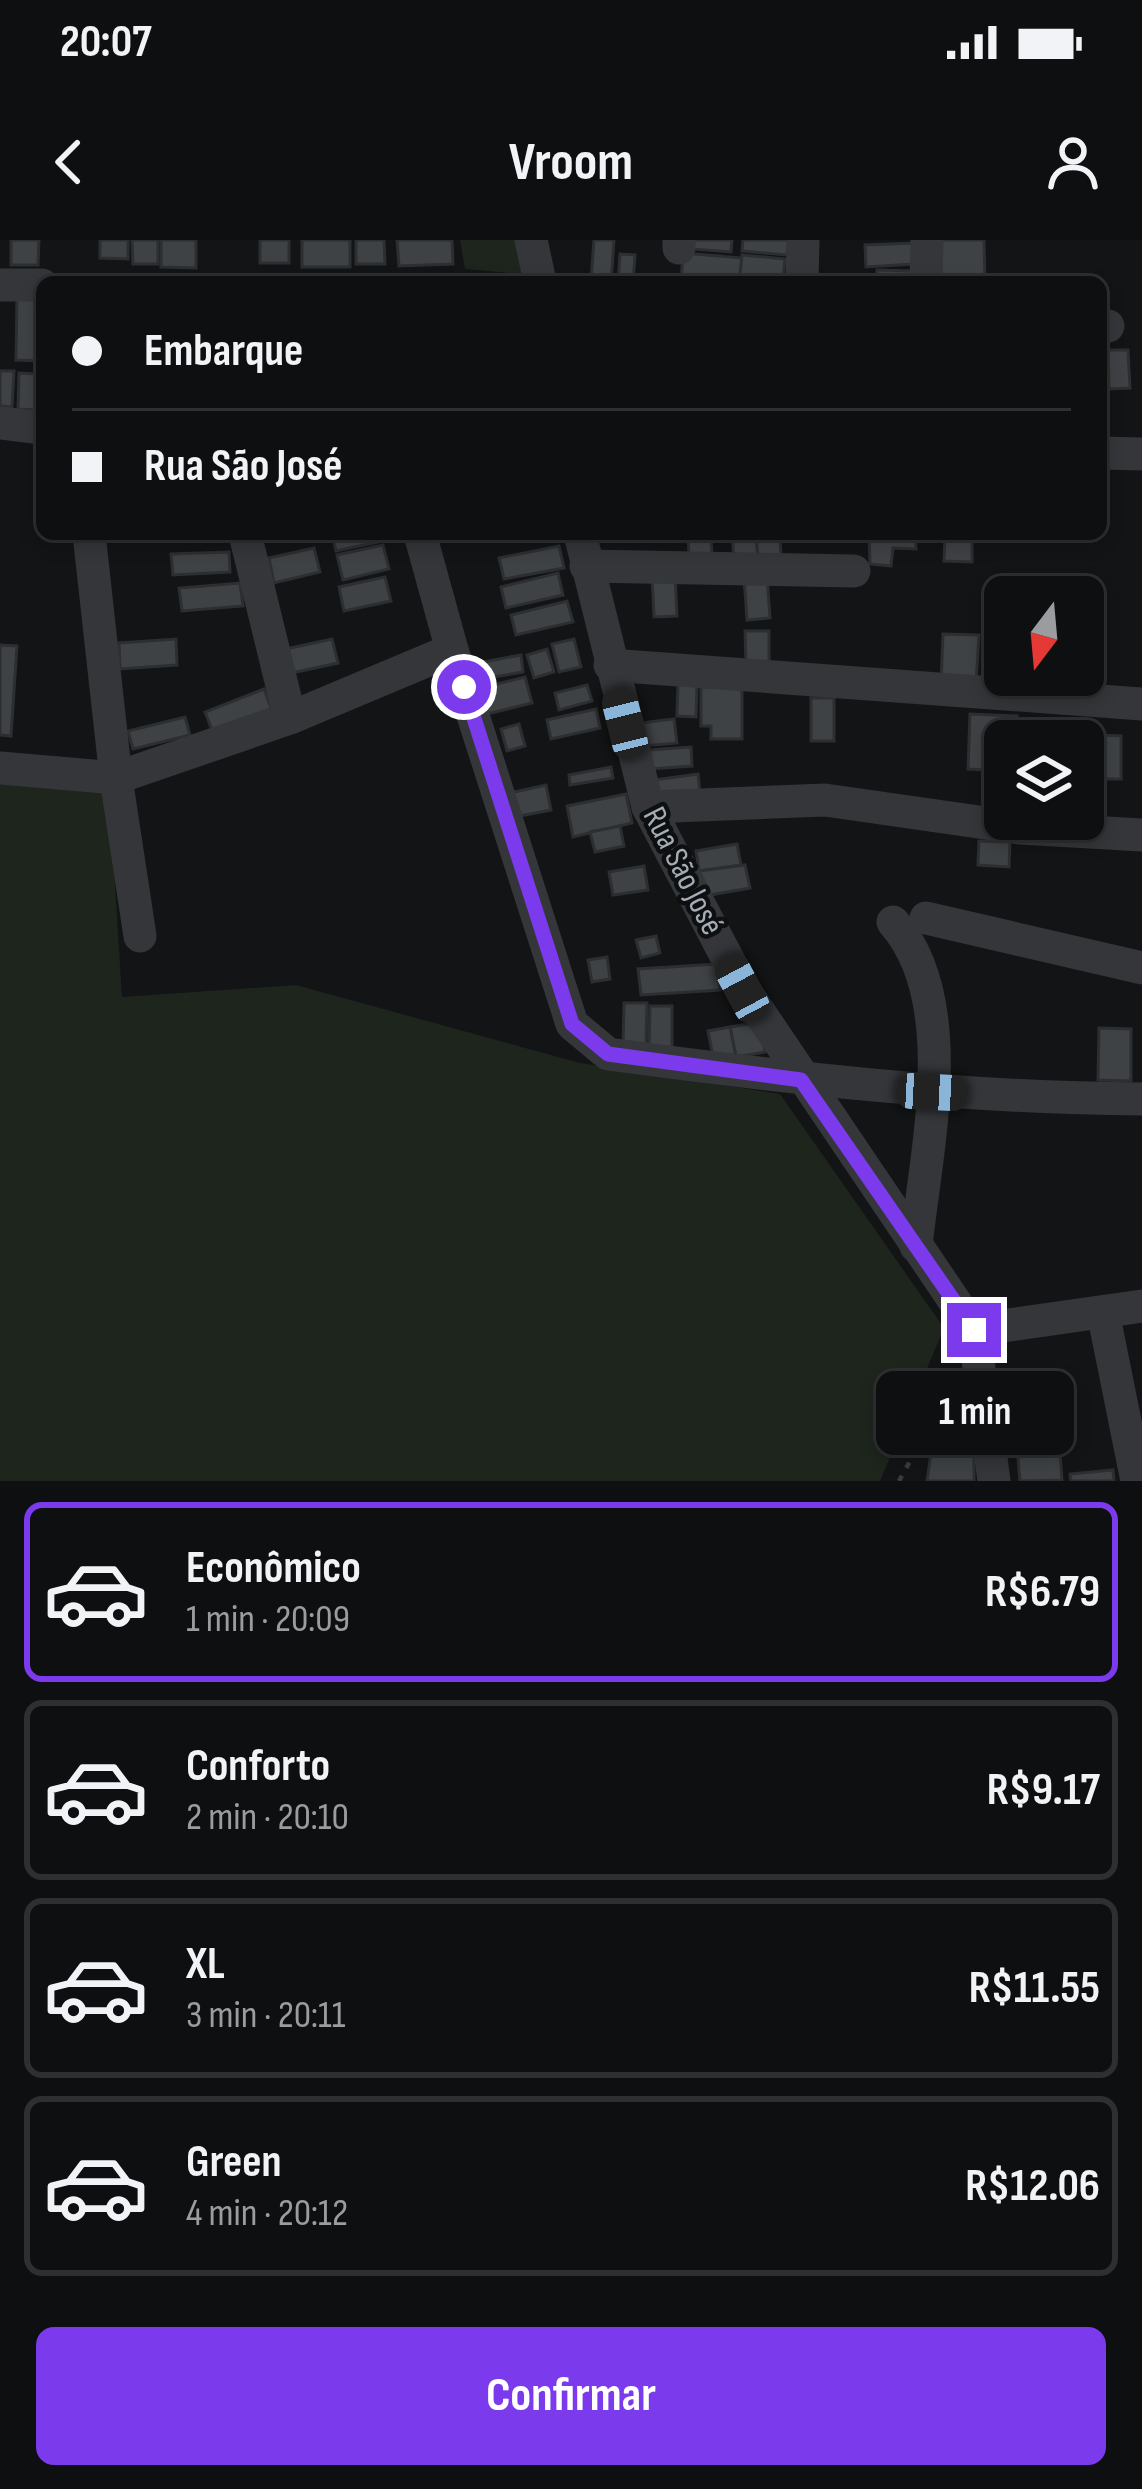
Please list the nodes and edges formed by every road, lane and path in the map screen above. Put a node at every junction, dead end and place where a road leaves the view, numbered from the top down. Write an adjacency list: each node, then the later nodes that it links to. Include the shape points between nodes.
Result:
1 (531, 240): 4 (street)
2 (803, 240): 5 (street)
3 (927, 240): 6 (street)
4 (539, 276)
5 (802, 276)
6 (926, 276)
7 (0, 285): 8 (street)
8 (36, 285)
9 (0, 423): 10 (street)
10 (36, 427)
11 (1107, 453): 12 (street)
12 (1141, 454)
13 (90, 540): 23 (street)
14 (246, 540): 21 (street)
15 (422, 540): 18 (street)
16 (583, 550): 17 (street); 19 (street, Rua São José)
17 (854, 571)
18 (452, 650): 21 (street); 28 (street, via 572,1024 608,1054)
19 (610, 664): 20 (street); 24 (street, Rua São José)
20 (1142, 704)
21 (290, 718): 23 (street)
22 (0, 768): 23 (street)
23 (116, 778): 26 (street)
24 (648, 806): 25 (street, via 825,800 1020,828); 28 (street, Rua São José, via 742,988)
25 (1142, 835)
26 (140, 936)
27 (1142, 968): 29 (street, via 910,920 926,974)
28 (801, 1080): 29 (street); 31 (street, Rua São José)
29 (932, 1092): 30 (street); 31 (street)
30 (1142, 1099)
31 (916, 1246): 34 (street, Rua São José)
32 (1142, 1306): 33 (street)
33 (1103, 1312): 34 (street); 38 (street)
34 (974, 1330): 37 (street)
35 (952, 1385): 36 (path)
36 (899, 1481)
37 (994, 1481)
38 (1137, 1481)

